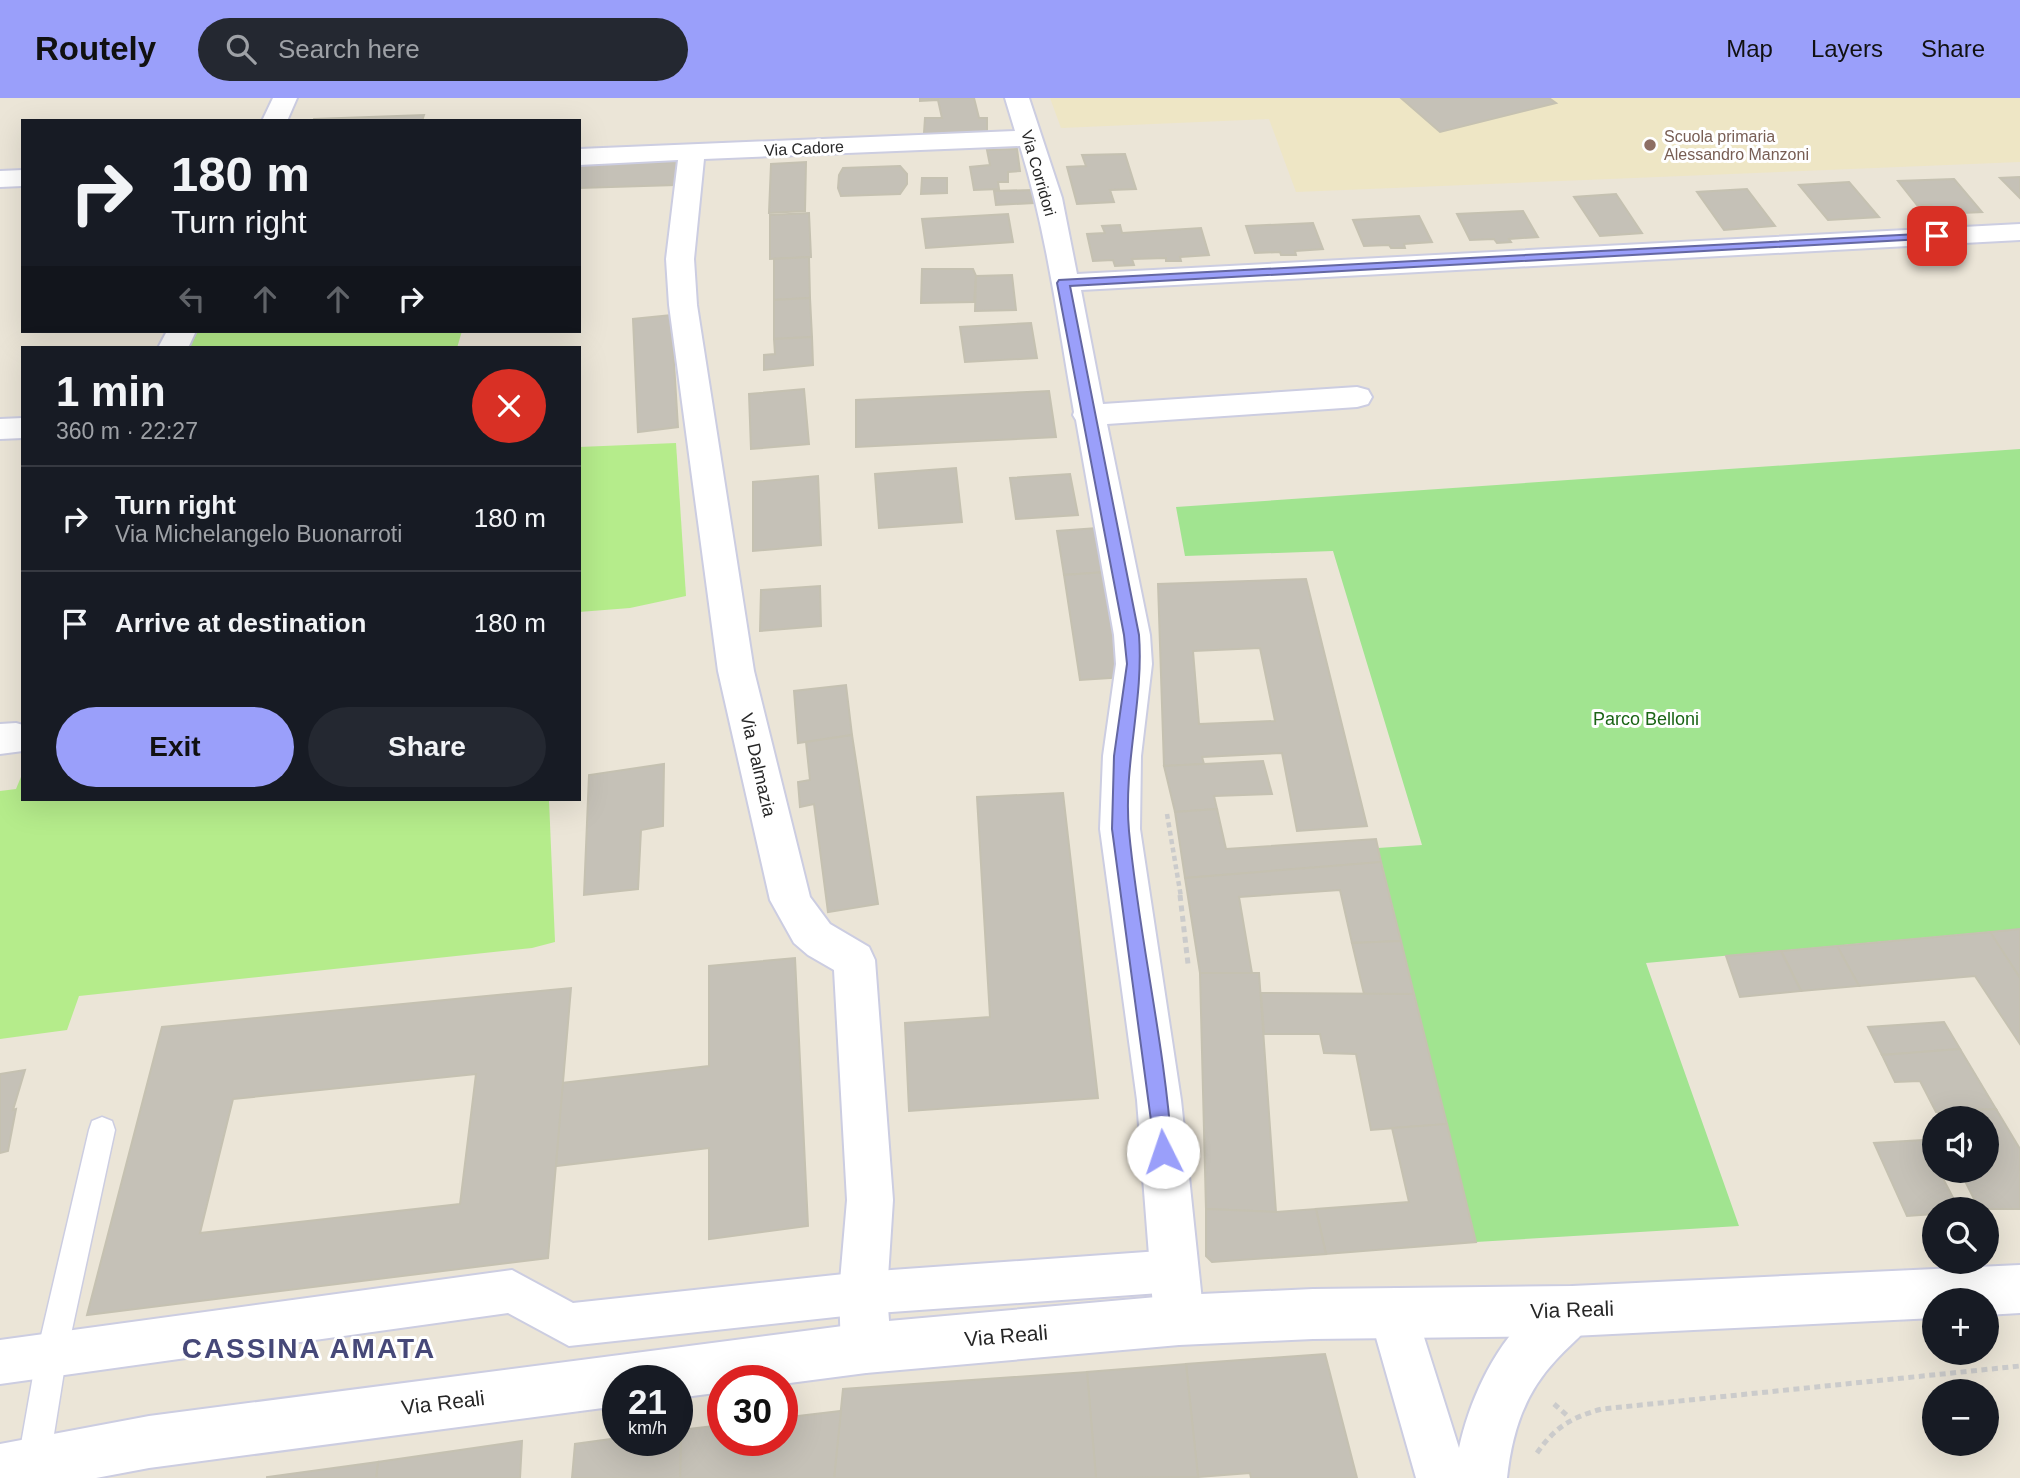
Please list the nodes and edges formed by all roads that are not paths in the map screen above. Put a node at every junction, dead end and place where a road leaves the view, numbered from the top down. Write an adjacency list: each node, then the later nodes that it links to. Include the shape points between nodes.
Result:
1 (285, 98): 3 (street)
2 (1017, 98): 4 (street, Via Corridori)
3 (275, 119)
4 (1029, 138): 5 (street, Via Cadore); 10 (street, Via Corridori, via 1049,198)
5 (692, 153): 6 (street, Via Cadore); 18 (street, Via Dalmazia, via 680,259 683,305 736,671 790,900 816,940 854,960 870,1200)
6 (581, 158)
7 (21, 178): 8 (street)
8 (0, 179)
9 (2020, 232): 10 (street)
10 (1063, 283): 12 (street, Via Corridori)
11 (1357, 397): 12 (street)
12 (1088, 415): 16 (street, Via Corridori, via 1132,635 1134,664 1122,756 1120,829 1159,1100)
13 (21, 428): 14 (street)
14 (0, 429)
15 (102, 1130): 23 (lane)
16 (1174, 1271): 18 (street); 21 (street, Via Corridori)
17 (2020, 1289): 19 (street, Via Reali)
18 (863, 1293): 22 (street, Via Dalmazia); 23 (street, via 569,1325 512,1291)
19 (1572, 1311): 20 (street, Via Reali); 27 (street, via 1528,1353 1499,1401 1483,1446)
20 (1394, 1313): 21 (street, Via Reali); 26 (street)
21 (1179, 1320): 22 (street, Via Reali)
22 (866, 1348): 25 (street, Via Reali, via 149,1442)
23 (52, 1353): 24 (street); 25 (lane)
24 (0, 1362)
25 (21, 1470)
26 (1443, 1478)
27 (1481, 1478)

